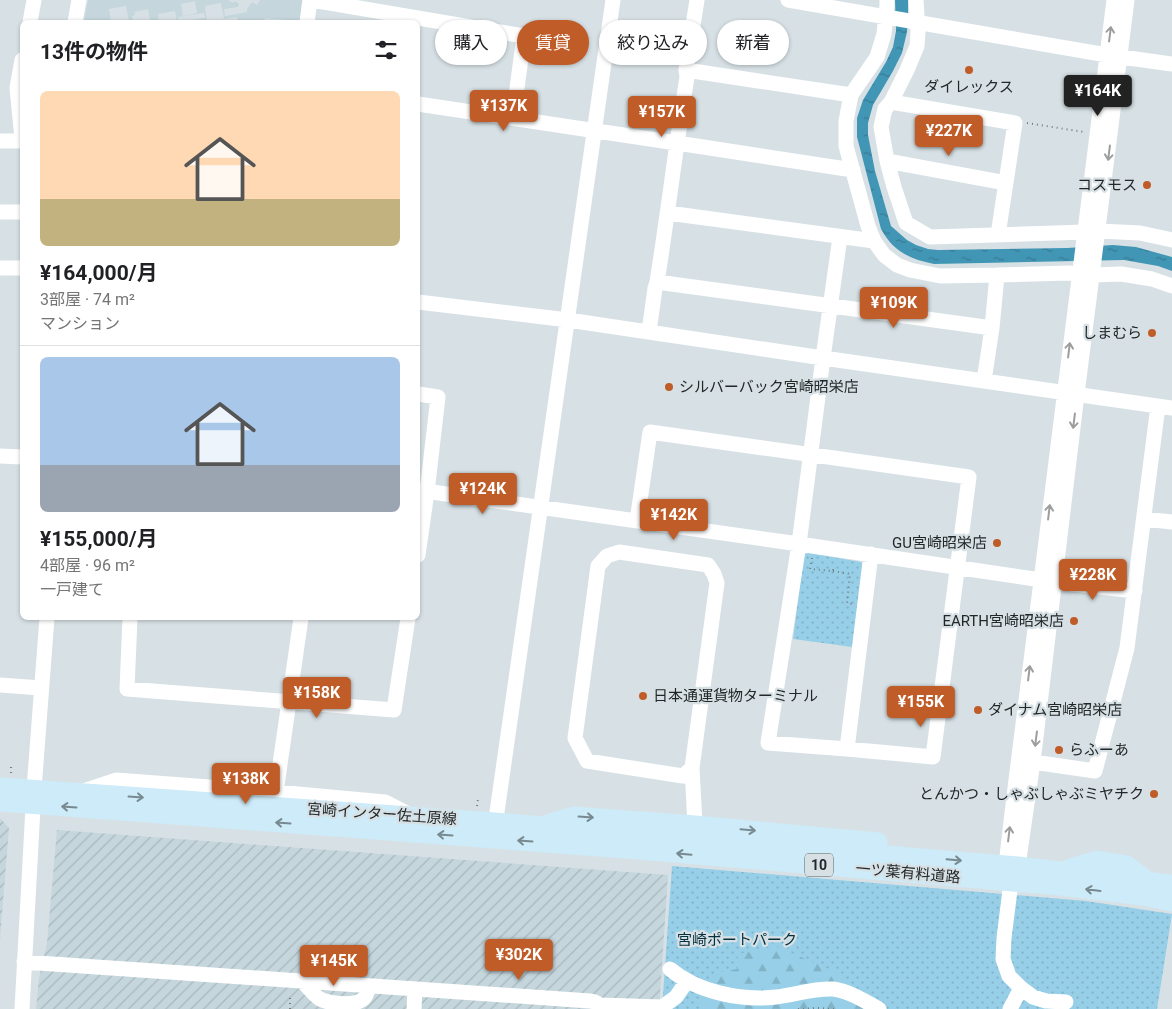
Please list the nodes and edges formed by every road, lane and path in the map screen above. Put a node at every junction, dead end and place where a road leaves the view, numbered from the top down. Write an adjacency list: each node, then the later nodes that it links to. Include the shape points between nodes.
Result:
1 (34, 0): 12 (street)
2 (79, 0): 13 (street)
3 (311, 0): 14 (street); 23 (street, via 524,36)
4 (613, 0): 26 (street)
5 (697, 0): 18 (street)
6 (788, 0): 11 (street)
7 (887, 0): 11 (street)
8 (916, 0): 15 (street)
9 (1114, 0): 16 (street, one-way to 9)
10 (1128, 0): 16 (street)
11 (889, 18): 15 (street); 20 (street, via 877,57)
12 (30, 20)
13 (75, 20)
14 (307, 20)
15 (915, 22): 16 (street); 21 (street, via 917,46)
16 (1114, 56): 17 (street); 38 (street)
17 (1172, 64)
18 (686, 70): 20 (street); 30 (street)
19 (20, 71): 24 (street, via 17,88)
20 (851, 95): 32 (street, via 846,146)
21 (891, 102): 25 (street); 31 (street, via 885,109 881,127)
22 (420, 104): 23 (street)
23 (513, 118): 26 (street)
24 (20, 119)
25 (1015, 123): 27 (path); 33 (street)
26 (595, 130): 30 (street); 50 (street)
27 (1087, 133)
28 (20, 140): 29 (street)
29 (0, 141)
30 (676, 144): 32 (street); 36 (street)
31 (887, 161): 33 (street); 37 (street, via 906,223 930,237)
32 (853, 170): 41 (street)
33 (1006, 183): 37 (street)
34 (0, 212): 35 (street)
35 (20, 212)
36 (668, 213): 39 (street); 46 (street)
37 (998, 235): 38 (street)
38 (1092, 235): 40 (street, via 1140,232); 44 (street)
39 (840, 237): 41 (street); 49 (street)
40 (1172, 240)
41 (874, 241): 45 (street, via 884,255 910,270 940,276)
42 (0, 268): 43 (street)
43 (20, 268)
44 (1087, 271): 45 (street); 47 (street, via 1152,279); 55 (street)
45 (997, 275): 51 (street)
46 (657, 282): 49 (street); 52 (street)
47 (1172, 286)
48 (420, 302): 50 (street)
49 (831, 305): 51 (street); 53 (street)
50 (568, 320): 52 (street); 62 (street)
51 (992, 328): 54 (street)
52 (649, 332): 53 (street)
53 (823, 358): 54 (street); 58 (street)
54 (984, 381): 55 (street)
55 (1071, 393): 57 (street); 73 (street)
56 (420, 394): 61 (street, via 438,397)
57 (1165, 407): 63 (street)
58 (811, 454): 64 (street, via 650,432); 67 (street); 71 (street, via 969,477)
59 (0, 456): 60 (street)
60 (20, 457)
61 (422, 491): 62 (street); 66 (street)
62 (540, 507): 64 (street); 94 (street)
63 (1144, 519): 65 (street); 74 (street)
64 (638, 521): 67 (street)
65 (1172, 522)
66 (420, 523)
67 (799, 544): 68 (street); 83 (street, via 768,743)
68 (871, 554): 71 (street); 83 (street)
69 (812, 555): 72 (path, via 810,569)
70 (833, 567): 72 (path)
71 (957, 567): 73 (street); 83 (street, via 933,757)
72 (833, 572): 75 (path, via 850,574 847,603)
73 (1048, 581): 74 (street); 84 (street, one-way to 84); 96 (street, one-way to 73)
74 (1135, 591): 84 (street, via 1127,648 1095,771)
75 (857, 604)
76 (47, 620): 81 (street)
77 (130, 620): 82 (street, via 127,689)
78 (301, 620): 82 (street)
79 (408, 620): 82 (street, via 394,710)
80 (0, 685): 81 (street)
81 (41, 688): 89 (street)
82 (289, 701): 87 (street)
83 (847, 749)
84 (1033, 762): 96 (street)
85 (692, 768): 85 (street, via 717,583 714,574 708,566 619,552 607,556 598,566 575,738 588,761 683,776); 92 (street)
86 (0, 787): 89 (main road, 宮崎インター佐土原線 / 10)
87 (276, 792): 88 (street, via 116,780); 91 (street, via 385,802)
88 (80, 793): 89 (main road, 宮崎インター佐土原線 / 10); 91 (main road, 宮崎インター佐土原線 / 10, one-way to 91)
89 (33, 797): 90 (main road, 宮崎インター佐土原線 / 10); 94 (main road, 宮崎インター佐土原線 / 10, one-way to 89); 98 (street)
90 (0, 802)
91 (412, 816): 94 (main road, 宮崎インター佐土原線 / 10)
92 (695, 825): 93 (main road, one-way to 92, via 574,816); 95 (main road, one-way to 95, via 900,844)
93 (539, 826): 94 (main road, 一ツ葉有料道路 / 10); 95 (main road, 一ツ葉有料道路 / 10)
94 (494, 830): 96 (main road, 一ツ葉有料道路 / 10, one-way to 94)
95 (919, 857): 96 (main road, 一ツ葉有料道路 / 10, one-way to 96)
96 (1012, 871): 97 (main road, 一ツ葉有料道路 / 10, via 1062,871 1149,881); 97 (main road, 一ツ葉有料道路 / 10, one-way to 96, via 1124,894 1061,886); 102 (street, via 1003,959 1009,976)
97 (1171, 887)
98 (24, 962): 101 (street); 106 (street)
99 (670, 969): 100 (street)
100 (687, 981): 105 (street, via 676,997 662,1007); 111 (street, via 723,994 746,998 834,989 858,997)
101 (297, 986): 103 (street); 107 (path)
102 (1021, 988): 104 (street, via 1039,1000); 112 (street)
103 (415, 989): 105 (street, via 590,1001); 108 (street)
104 (1066, 1002)
105 (600, 1007)
106 (22, 1009)
107 (290, 1009)
108 (414, 1009)
109 (798, 1009): 110 (path)
110 (834, 1009)
111 (878, 1009)
112 (1010, 1009)

